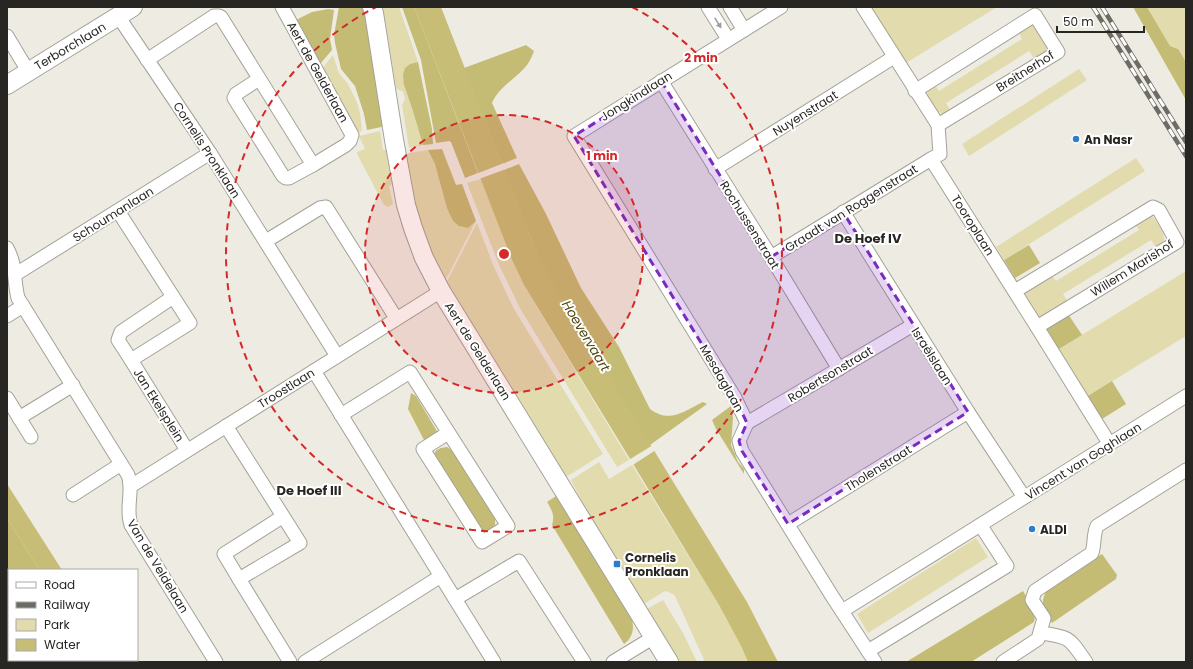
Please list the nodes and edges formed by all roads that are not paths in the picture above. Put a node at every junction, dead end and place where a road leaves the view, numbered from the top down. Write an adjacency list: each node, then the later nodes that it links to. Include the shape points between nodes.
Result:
1 (134, 7): 8 (street, Terborchlaan)
2 (282, 7): 23 (street, Aert de Gelderlaan, via 352,135 346,145)
3 (372, 7): 31 (street, Aert de Gelderlaan, via 406,205 424,258)
4 (708, 7): 11 (street, one-way to 11)
5 (730, 7): 9 (street)
6 (781, 7): 9 (street, Jongkindlaan)
7 (863, 7): 12 (street)
8 (118, 16): 13 (street, Cornelis Pronklaan); 14 (street, Terborchlaan)
9 (744, 30): 11 (street, Jongkindlaan)
10 (7, 36): 14 (street)
11 (728, 39): 16 (street, Jongkindlaan)
12 (894, 57): 18 (street); 24 (street, Nuyenstraat)
13 (147, 60): 15 (street, via 214,16 219,16); 21 (street, Cornelis Pronklaan)
14 (28, 71): 17 (street, Terborchlaan)
15 (259, 79): 23 (street); 23 (street, via 234,95 234,100 242,113 283,176 292,177)
16 (661, 81): 20 (street, Jongkindlaan); 24 (street, Rochussenstraat)
17 (7, 85)
18 (916, 91): 19 (street); 19 (street, Breitnerhof, via 1036,15 1058,52)
19 (938, 125): 22 (street, via 940,154)
20 (574, 136): 49 (street, Mesdaglaan, via 736,398)
21 (210, 153): 25 (street, Schoumanlaan); 27 (street, Cornelis Pronklaan)
22 (931, 159): 26 (street, Graadt van Roggenstraat); 32 (street, Tooroplaan)
23 (313, 165)
24 (715, 169): 29 (street, Rochussenstraat)
25 (118, 210): 30 (street, Schoumanlaan); 33 (street, Jan Ekelsplein)
26 (843, 212): 29 (street, Graadt van Roggenstraat); 37 (street, Israëlslaan)
27 (266, 240): 36 (street, via 320,208 326,207); 39 (street, Cornelis Pronklaan)
28 (7, 248): 30 (street)
29 (771, 257): 41 (street, Rochussenstraat)
30 (16, 274): 34 (street, via 16,289)
31 (441, 291): 36 (street, Troostlaan); 68 (street, Aert de Gelderlaan)
32 (1015, 291): 38 (street, Tooroplaan); 38 (street, Willem Marishof, via 1152,207 1159,210 1177,242)
33 (173, 297): 40 (street, Jan Ekelsplein, via 121,332 118,340); 40 (street, Jan Ekelsplein, via 190,323)
34 (23, 306): 35 (street); 43 (street)
35 (7, 316)
36 (396, 318): 39 (street, Troostlaan)
37 (913, 325): 41 (street, Robertsonstraat); 46 (street, Israëlslaan)
38 (1037, 327): 53 (street, Tooroplaan)
39 (337, 356): 42 (street, Troostlaan)
40 (131, 360): 54 (street, Jan Ekelsplein)
41 (839, 369): 49 (street, Robertsonstraat)
42 (314, 371): 47 (street); 50 (street, Troostlaan)
43 (73, 385): 48 (street); 55 (street)
44 (1186, 396): 53 (street, Vincent van Goghlaan)
45 (7, 398): 48 (street)
46 (968, 412): 59 (street, Israëlslaan); 61 (street, Tholenstraat)
47 (341, 415): 51 (street, via 410,372); 63 (street)
48 (19, 418): 52 (street)
49 (747, 424): 61 (street, Mesdaglaan, via 738,441 742,451)
50 (226, 426): 54 (street, Troostlaan); 60 (street)
51 (448, 433): 51 (street, via 423,449 482,542 508,526)
52 (31, 437)
53 (1109, 444): 59 (street, Vincent van Goghlaan)
54 (187, 450): 57 (street, Troostlaan)
55 (121, 464): 57 (street); 58 (street)
56 (1186, 470): 67 (street, via 1097,526 1092,553 1035,591 1032,600 1044,618)
57 (131, 486): 71 (street, Van de Veldelaan, via 128,517 131,525)
58 (73, 495)
59 (1024, 497): 62 (street, Vincent van Goghlaan)
60 (282, 517): 64 (street, via 224,554); 64 (street, via 300,543)
61 (788, 524): 66 (street, Mesdaglaan)
62 (980, 526): 66 (street, Vincent van Goghlaan); 69 (street, via 1006,566)
63 (441, 576): 65 (street); 73 (street)
64 (240, 580): 72 (street)
65 (455, 599): 70 (street); 74 (street, via 519,561)
66 (842, 611): 69 (street, Mesdaglaan)
67 (1041, 633): 77 (street, via 1038,639); 78 (street, via 1062,636 1072,642)
68 (654, 637): 75 (street); 76 (street, Aert de Gelderlaan)
69 (872, 657)
70 (489, 660)
71 (216, 662)
72 (290, 662)
73 (305, 662)
74 (584, 662)
75 (613, 662)
76 (669, 662)
77 (1003, 662)
78 (1086, 662)

